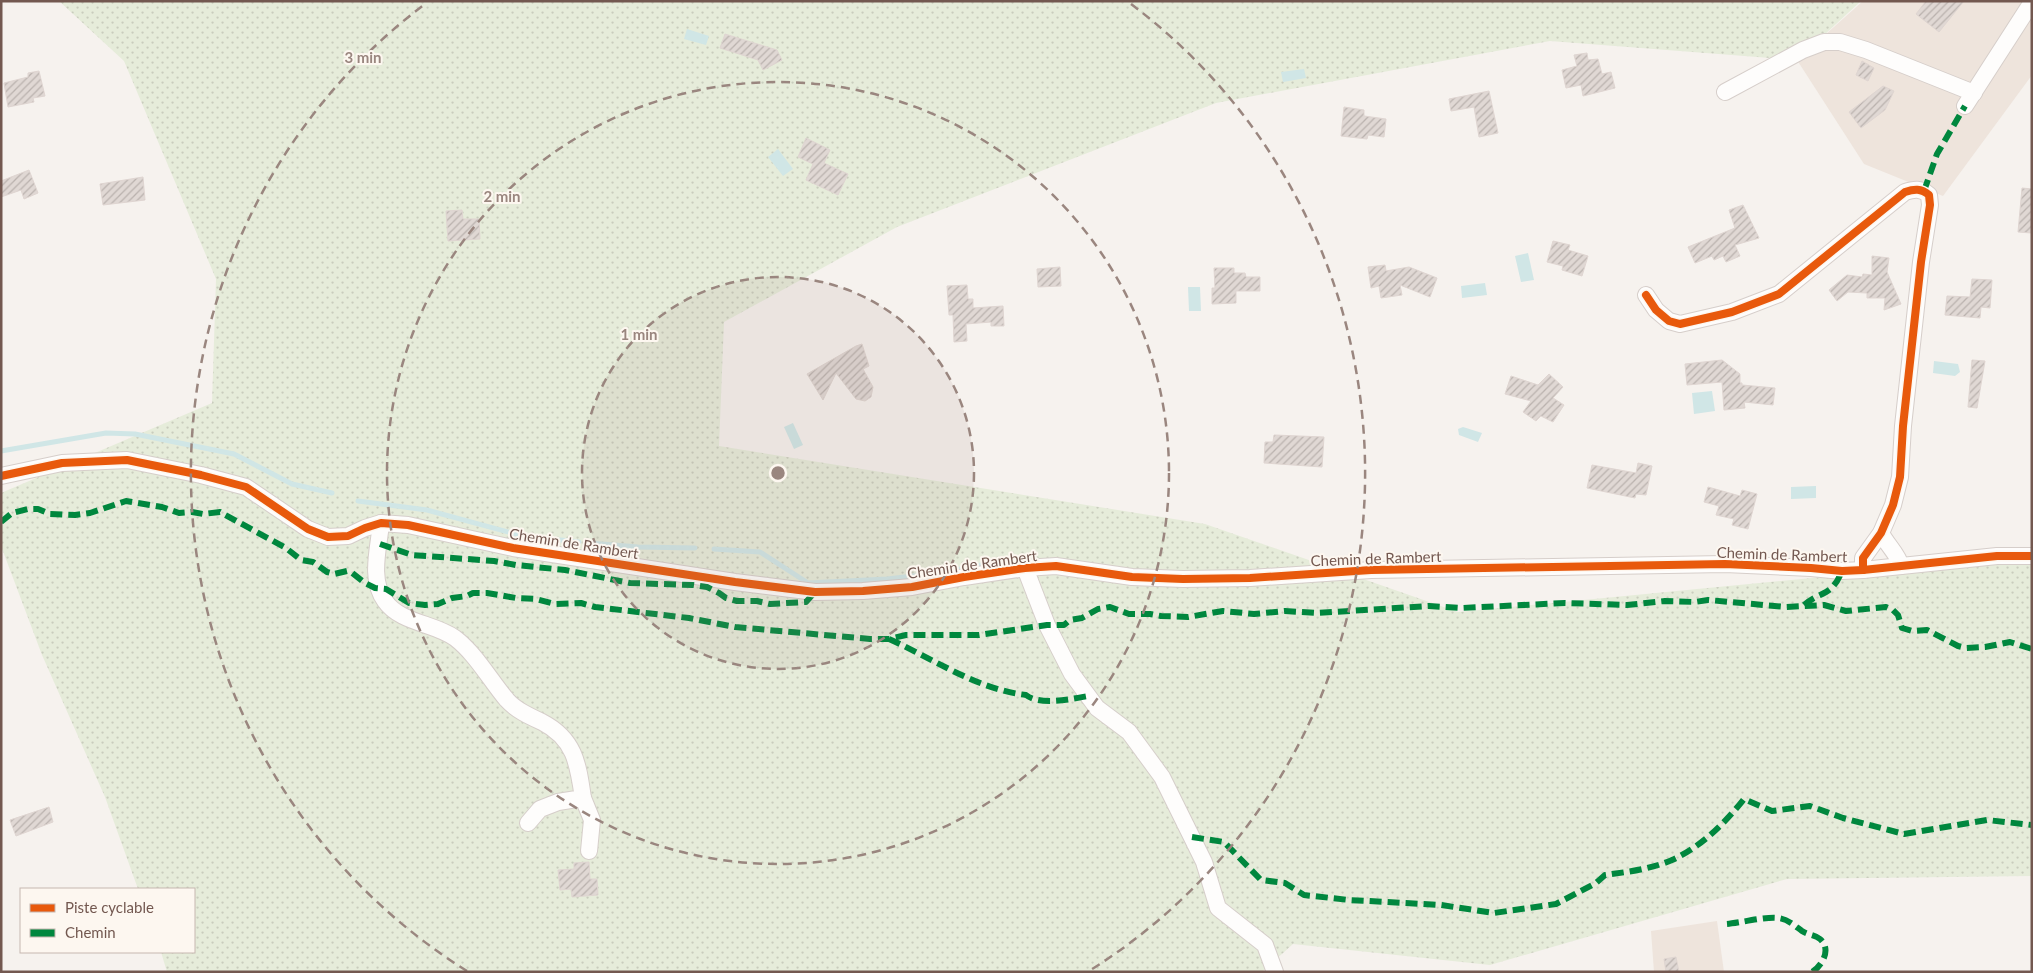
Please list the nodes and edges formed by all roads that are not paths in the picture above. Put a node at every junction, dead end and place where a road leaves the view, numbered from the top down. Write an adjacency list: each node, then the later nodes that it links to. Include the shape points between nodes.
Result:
1 (2032, 2): 2 (street, via 1970,100 1866,50 1840,42 1824,42 1802,50)
2 (1725, 92)
3 (1646, 295): 6 (street, via 1670,321 1680,324 1732,312 1779,294 1905,192 1917,189 1929,195 1900,477)
4 (1, 476): 5 (street, Chemin de Rambert, via 62,463 127,460 246,486 308,529 328,537 348,536)
5 (381, 523): 9 (street, Chemin de Rambert, via 408,525 513,548 814,592 912,587); 11 (street, via 376,578 384,600 400,614 454,638 520,712 554,729 565,739 580,771)
6 (1881, 534): 8 (street); 10 (street, via 1863,558)
7 (2032, 556): 8 (street, Chemin de Rambert, via 1997,556)
8 (1901, 566): 10 (street, Chemin de Rambert)
9 (1025, 568): 10 (street, Chemin de Rambert, via 1056,566 1132,577 1183,579 1372,570 1686,565); 14 (street, via 1072,674 1097,708 1130,732 1162,777 1204,862 1218,908 1265,945)
10 (1863, 570)
11 (583, 798): 12 (street, via 540,809); 13 (street, via 592,820)
12 (528, 823)
13 (588, 852)
14 (1275, 972)

